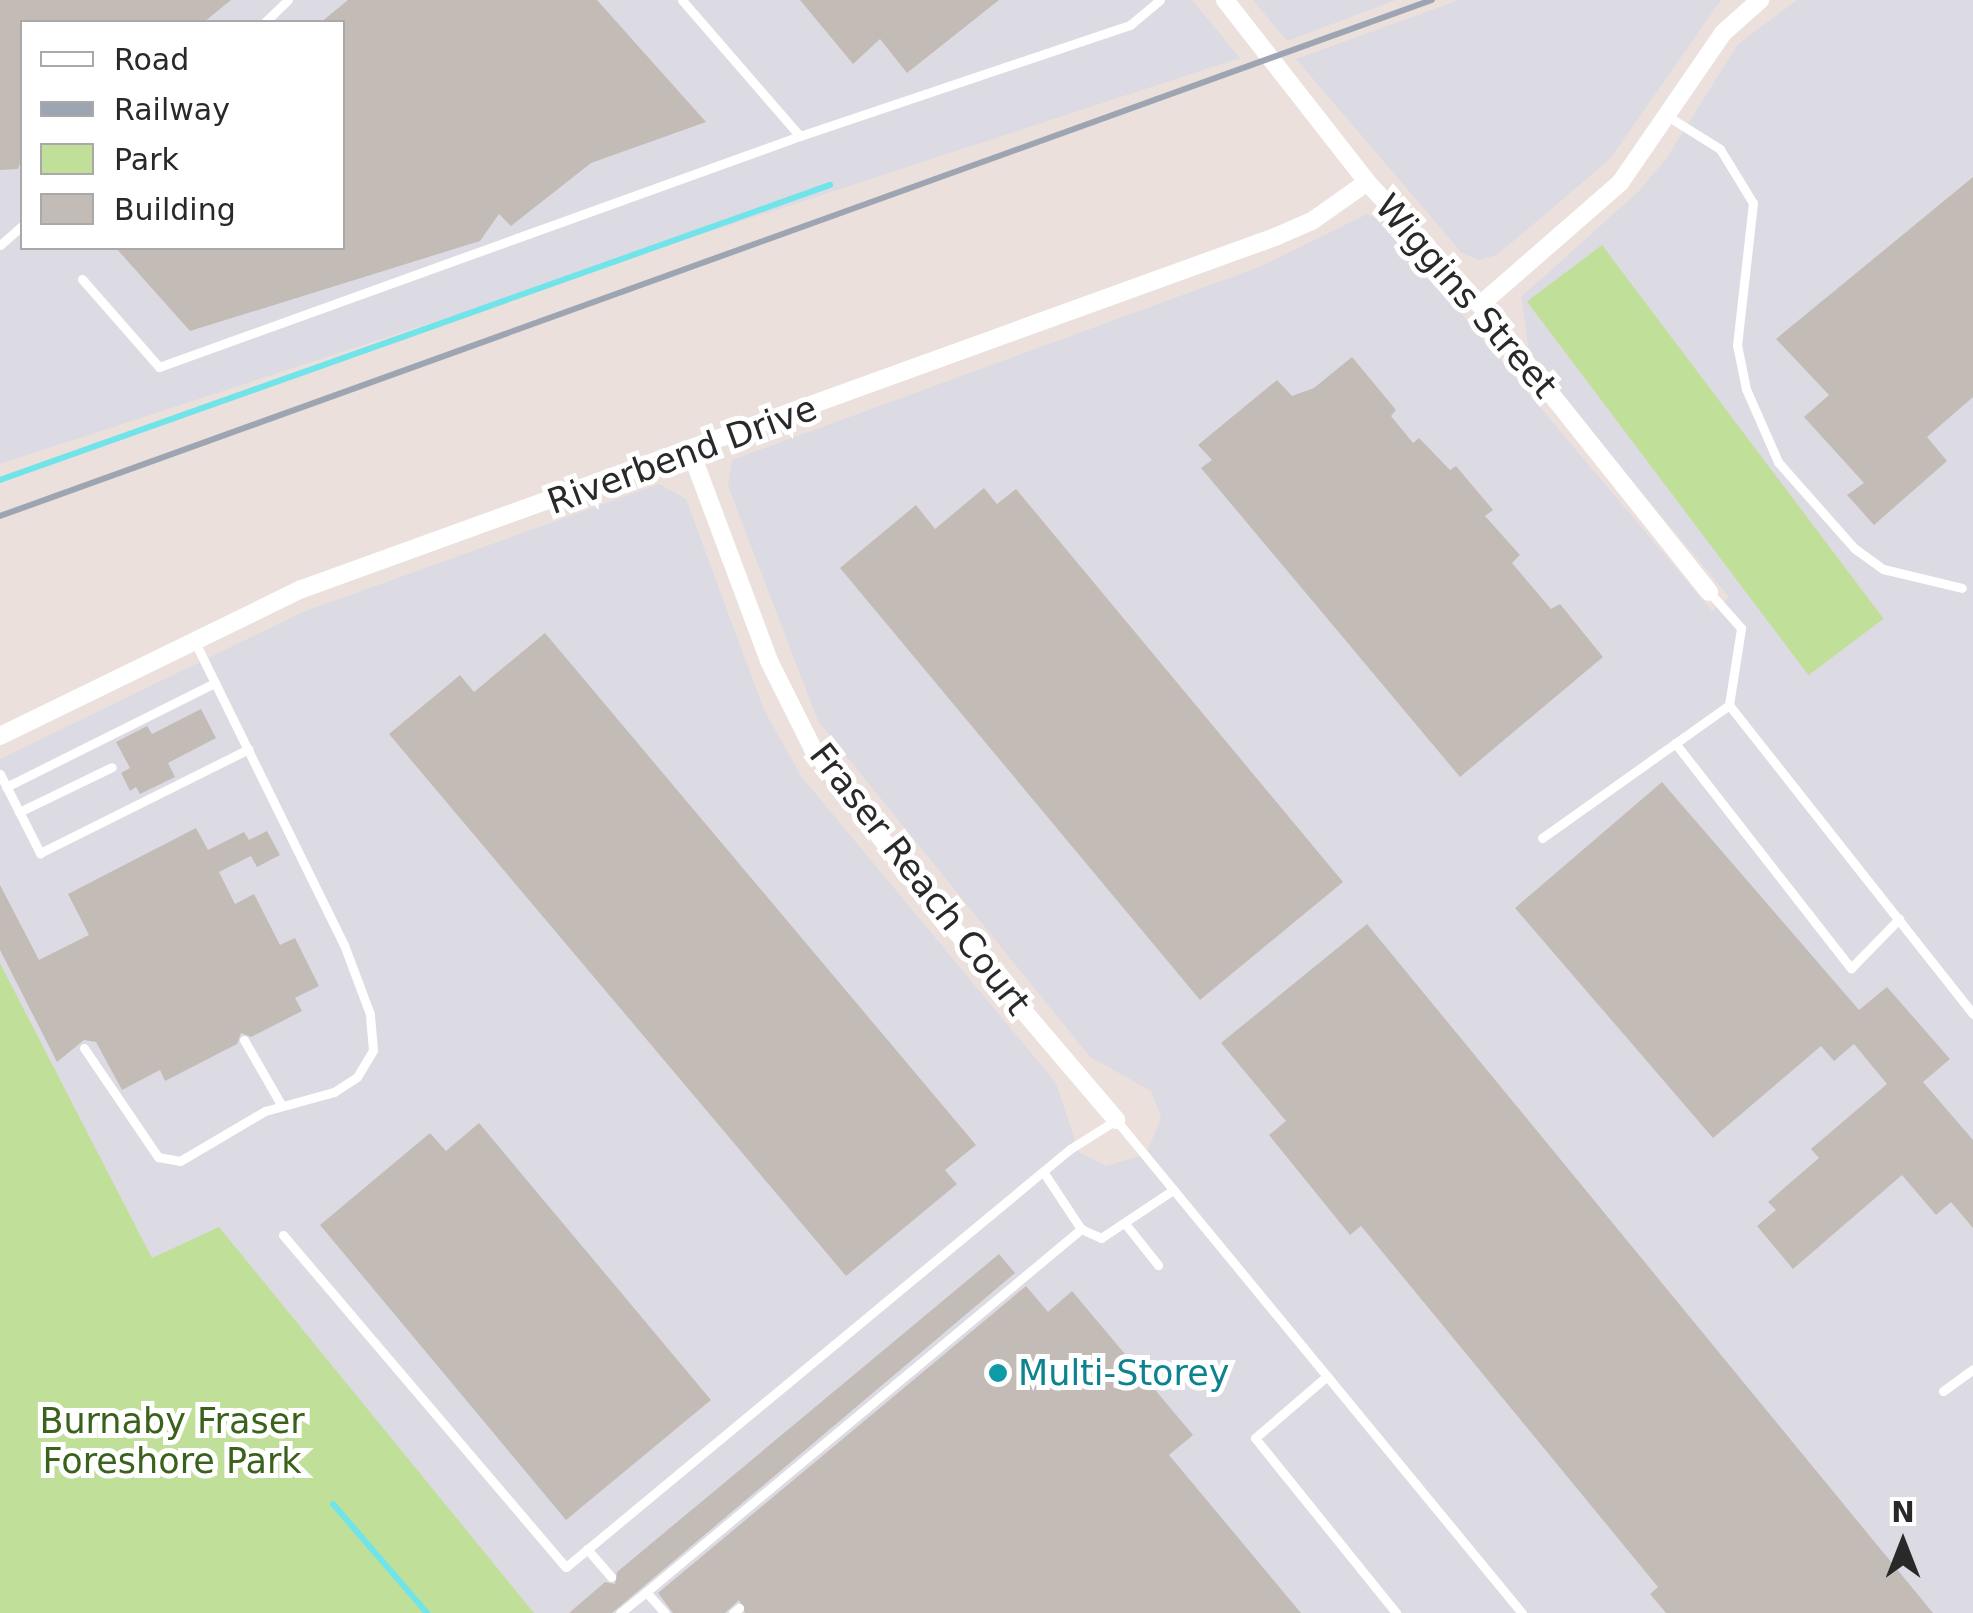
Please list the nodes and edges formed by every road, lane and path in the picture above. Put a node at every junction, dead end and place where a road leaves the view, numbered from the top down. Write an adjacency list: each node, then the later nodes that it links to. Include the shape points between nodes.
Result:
1 (288, 0): 6 (lane)
2 (682, 0): 8 (lane)
3 (1160, 0): 8 (lane, via 1130,25)
4 (1225, 0): 9 (street, Wiggins Street)
5 (1760, 0): 7 (street, via 1723,33)
6 (267, 20)
7 (1669, 117): 13 (street, via 1620,183); 15 (lane, via 1720,149 1747,185 1753,222 1737,345 1746,389 1778,462 1854,548 1883,570)
8 (800, 136): 12 (lane, via 159,367)
9 (1367, 182): 13 (street, Wiggins Street); 14 (street, Riverbend Drive, via 1275,238)
10 (20, 228): 11 (lane)
11 (0, 245)
12 (82, 279)
13 (1480, 305): 16 (street, Wiggins Street)
14 (691, 452): 17 (street, Riverbend Drive, via 302,589); 33 (street, Fraser Reach Court, via 770,662 813,750 907,874)
15 (1962, 588)
16 (1709, 592): 19 (lane, via 1741,628)
17 (195, 642): 18 (lane); 20 (street, Riverbend Drive)
18 (215, 683): 22 (lane); 25 (lane)
19 (1728, 704): 21 (lane); 28 (lane)
20 (0, 736)
21 (1674, 742): 27 (lane); 28 (lane, via 1852,968)
22 (249, 749): 26 (lane, via 40,854); 32 (lane, via 370,1014 373,1050 357,1076 334,1092)
23 (112, 766): 26 (lane)
24 (0, 774): 25 (lane)
25 (6, 787): 26 (lane)
26 (19, 812)
27 (1542, 838)
28 (1898, 920): 29 (lane)
29 (1973, 1014)
30 (244, 1040): 32 (lane)
31 (84, 1048): 32 (lane, via 158,1157 180,1161)
32 (282, 1106)
33 (1116, 1120): 34 (lane); 35 (lane)
34 (1044, 1173): 37 (lane); 43 (lane)
35 (1173, 1190): 36 (lane); 41 (lane)
36 (1128, 1226): 37 (lane, via 1101,1238); 39 (lane)
37 (1080, 1229): 45 (lane)
38 (283, 1235): 43 (lane, via 566,1567)
39 (1158, 1265)
40 (1973, 1369): 42 (lane)
41 (1326, 1376): 46 (lane); 49 (lane, via 1254,1438)
42 (1943, 1391)
43 (587, 1549): 44 (lane)
44 (611, 1577)
45 (646, 1592): 47 (lane); 48 (lane)
46 (1519, 1612)
47 (620, 1613)
48 (665, 1613)
49 (1396, 1613)

